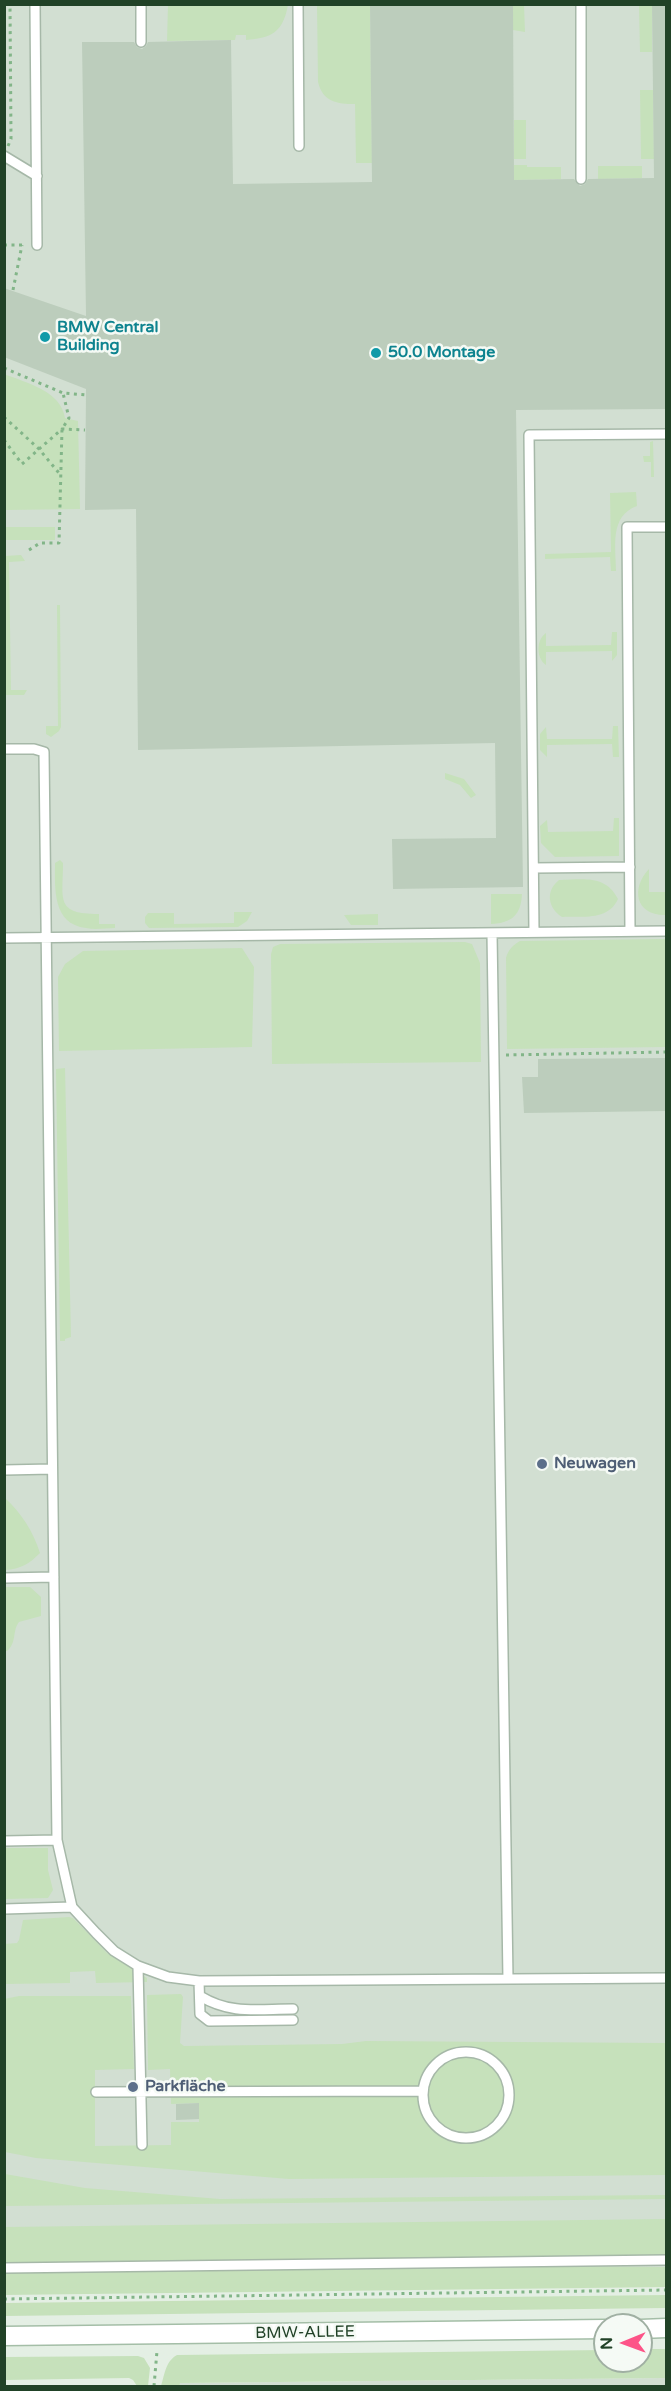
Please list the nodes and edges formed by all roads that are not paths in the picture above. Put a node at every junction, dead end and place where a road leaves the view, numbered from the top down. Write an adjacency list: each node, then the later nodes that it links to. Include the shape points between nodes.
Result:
1 (35, 4): 8 (lane)
2 (141, 4): 5 (lane)
3 (298, 4): 6 (lane)
4 (581, 4): 9 (lane)
5 (141, 42)
6 (299, 146)
7 (4, 155): 8 (lane)
8 (37, 176): 10 (lane)
9 (581, 179)
10 (38, 245)
11 (666, 434): 15 (lane, via 529,435)
12 (666, 527): 14 (lane, via 627,527)
13 (4, 749): 21 (lane, via 44,752)
14 (630, 867): 15 (lane); 16 (lane)
15 (534, 868): 18 (lane)
16 (630, 931): 17 (lane); 18 (lane)
17 (666, 931)
18 (534, 932): 19 (lane)
19 (492, 933): 21 (lane); 32 (lane)
20 (4, 938): 21 (lane)
21 (46, 938): 22 (lane)
22 (52, 1469): 23 (lane); 24 (lane)
23 (4, 1470)
24 (54, 1577): 25 (lane); 26 (lane)
25 (4, 1578)
26 (57, 1840): 27 (lane); 28 (lane)
27 (4, 1841)
28 (72, 1907): 29 (lane); 30 (lane, via 114,1951)
29 (4, 1909)
30 (138, 1966): 33 (lane, via 168,1977); 39 (lane)
31 (666, 1978): 32 (lane)
32 (508, 1979): 33 (lane)
33 (200, 1981): 34 (lane)
34 (200, 1996): 35 (lane, via 231,2010); 36 (lane, via 200,2014 209,2021)
35 (293, 2009)
36 (293, 2020)
37 (423, 2091): 37 (lane, via 423,2103 434,2124 453,2136 465,2138 477,2137 497,2125 504,2116 509,2093 507,2081 494,2062 473,2052 449,2055 439,2061 425,2079); 39 (lane)
38 (96, 2092): 39 (lane)
39 (141, 2092): 40 (lane)
40 (142, 2145)
41 (666, 2260): 42 (lane)
42 (4, 2268)
43 (593, 2329): 44 (main road, BMW-ALLEE)
44 (4, 2336)

